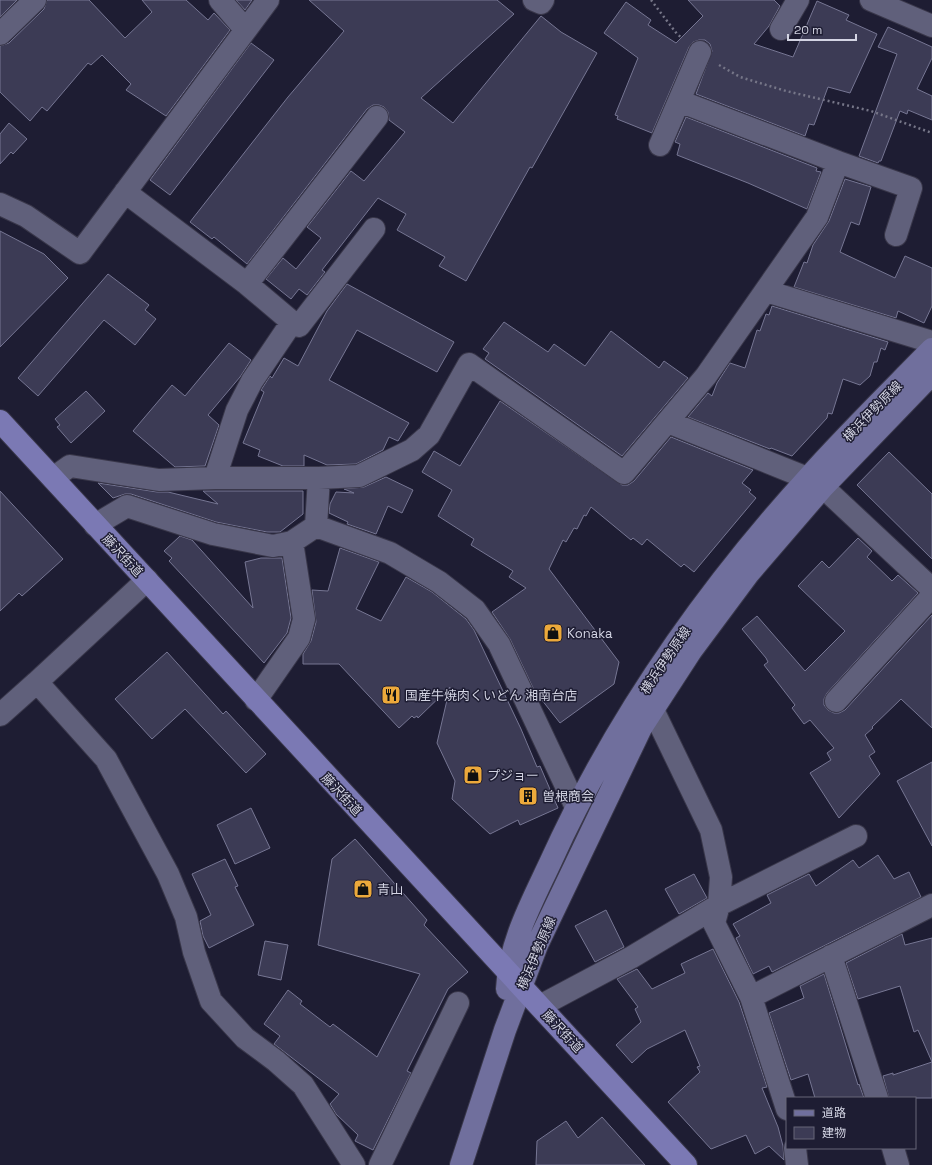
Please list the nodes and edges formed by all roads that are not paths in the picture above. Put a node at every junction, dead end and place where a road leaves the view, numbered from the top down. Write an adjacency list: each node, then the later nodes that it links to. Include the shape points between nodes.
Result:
1 (35, 0): 11 (street)
2 (220, 0): 9 (street)
3 (268, 0): 9 (street)
4 (534, 0): 5 (street, via 541,3)
5 (543, 0)
6 (798, 0): 10 (street)
7 (871, 0): 8 (street)
8 (932, 26)
9 (245, 29): 17 (street)
10 (781, 30)
11 (0, 34)
12 (700, 52): 13 (street)
13 (679, 101): 15 (street); 16 (street)
14 (377, 117): 21 (street)
15 (660, 145)
16 (838, 162): 20 (street, via 911,188); 22 (street, via 816,217)
17 (125, 192): 18 (street, via 80,253 26,216); 21 (street)
18 (0, 204)
19 (374, 229): 23 (street, via 299,326)
20 (896, 235)
21 (247, 284): 23 (street)
22 (766, 291): 24 (street); 28 (street, via 706,376)
23 (292, 322): 30 (street, via 252,381 238,410)
24 (932, 342)
25 (932, 349): 32 (main road, 横浜伊勢原線)
26 (932, 374): 32 (main road, 横浜伊勢原線)
27 (0, 422): 29 (highway, 藤沢街道)
28 (668, 422): 31 (street, via 624,473 469,364 429,435 412,450 359,476); 32 (street)
29 (53, 478): 30 (street, via 70,466 159,480); 33 (highway, 藤沢街道)
30 (215, 478): 31 (street)
31 (319, 478): 34 (street)
32 (815, 483): 37 (street); 42 (main road, 横浜伊勢原線, via 691,650); 44 (main road, 横浜伊勢原線, via 737,561 678,638 628,716)
33 (95, 525): 35 (street, via 127,506 214,534 273,546); 36 (highway, 藤沢街道)
34 (316, 526): 35 (street); 44 (street, via 390,553 439,582 475,610 499,644)
35 (292, 542): 40 (street, via 304,619 299,638)
36 (147, 580): 39 (street); 40 (highway, 藤沢街道)
37 (932, 589)
38 (932, 596): 41 (street)
39 (38, 682): 43 (street); 57 (street, via 106,758 168,874 186,917 194,952 211,1001 245,1038 303,1085)
40 (256, 700): 49 (highway, 藤沢街道)
41 (836, 701)
42 (653, 710): 47 (street, via 711,830 721,877); 49 (main road, 横浜伊勢原線, via 641,728 543,932)
43 (0, 715)
44 (576, 807): 49 (main road, 横浜伊勢原線, via 520,928)
45 (856, 836): 47 (street)
46 (932, 905): 48 (street)
47 (719, 906): 50 (street, via 714,923); 52 (street, via 632,957)
48 (831, 956): 50 (street); 53 (street)
49 (514, 980): 52 (highway, 藤沢街道); 59 (main road, 横浜伊勢原線, via 505,1030)
50 (751, 997): 54 (street)
51 (458, 1003): 58 (street)
52 (540, 1006): 60 (highway, 藤沢街道)
53 (877, 1097)
54 (786, 1106)
55 (795, 1149): 61 (street)
56 (893, 1149): 62 (street)
57 (354, 1165)
58 (380, 1165)
59 (461, 1165)
60 (686, 1165)
61 (797, 1165)
62 (898, 1165)

